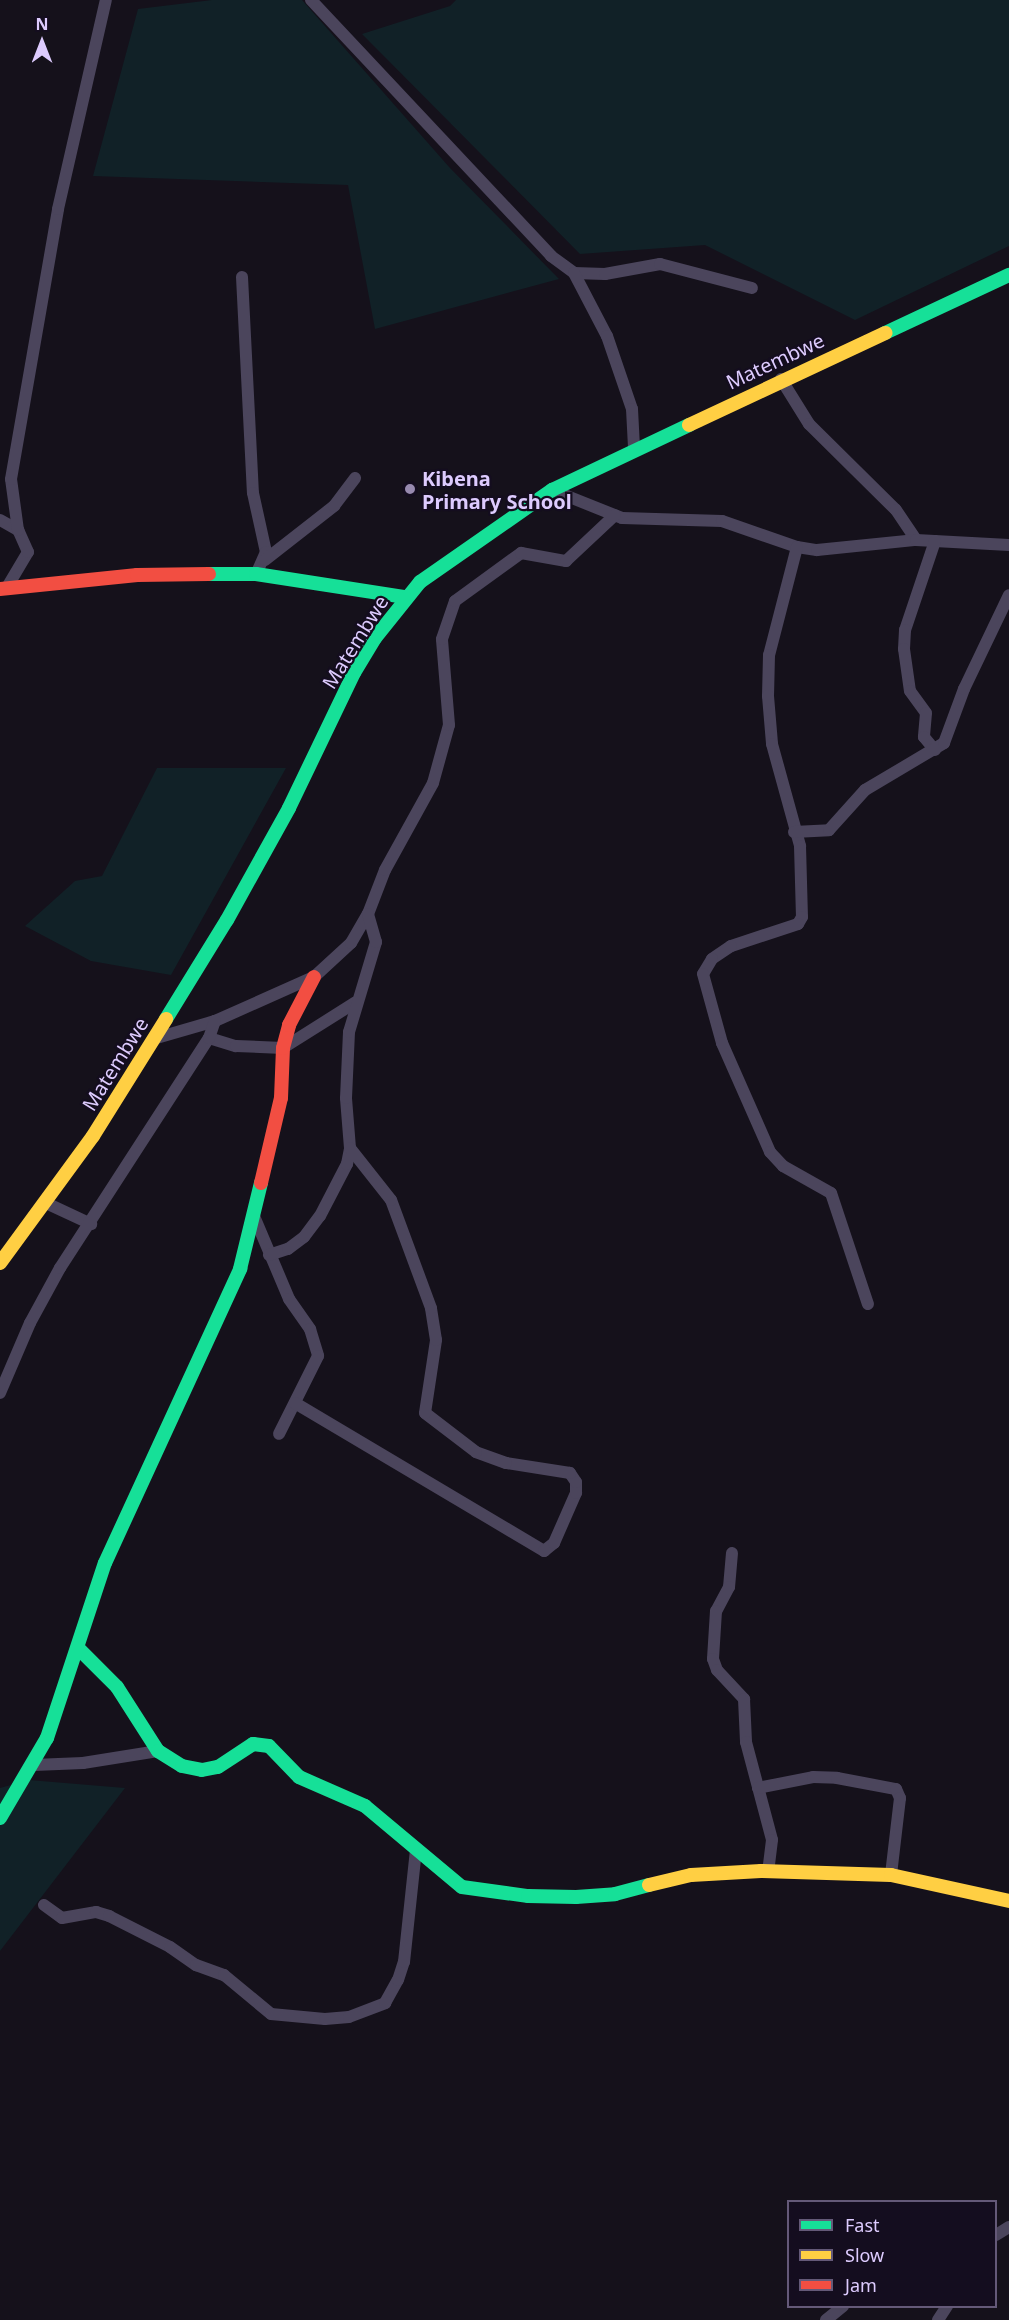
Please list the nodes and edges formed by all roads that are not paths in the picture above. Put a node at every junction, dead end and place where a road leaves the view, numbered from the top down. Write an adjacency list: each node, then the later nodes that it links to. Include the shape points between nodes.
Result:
1 (106, 0): 13 (street, via 58,209 55,244 20,424 11,479)
2 (311, 0): 3 (street, via 551,256)
3 (574, 273): 6 (street, via 605,274 660,264); 8 (street, via 607,336 632,409)
4 (1009, 275): 7 (street, Matembwe)
5 (242, 277): 18 (street, via 252,481)
6 (752, 288)
7 (781, 379): 8 (street, Matembwe); 14 (street, via 809,423 896,510)
8 (634, 448): 10 (street, Matembwe)
9 (355, 478): 18 (street, via 334,506)
10 (552, 490): 11 (street); 22 (street, Matembwe, via 439,567)
11 (615, 515): 17 (street, via 722,521); 25 (street, via 566,561 520,553 454,601 442,639 449,725 446,741 433,783 385,870)
12 (0, 520): 13 (street)
13 (18, 530): 20 (street, via 28,552)
14 (916, 540): 15 (street); 17 (street, via 827,551)
15 (935, 541): 16 (street); 23 (street, via 907,622 904,649 910,691 926,713 924,737)
16 (1009, 545)
17 (797, 547): 24 (street, via 769,655 768,696 772,744)
18 (265, 560): 19 (street)
19 (256, 573): 20 (street, via 137,575); 22 (street)
20 (3, 589)
21 (1009, 595): 23 (street, via 964,689 948,738)
22 (405, 597): 30 (street, Matembwe, via 354,673 284,818)
23 (935, 750): 24 (street, via 865,790 829,830)
24 (794, 832): 38 (street, via 801,854 801,922 731,946 705,967 704,987 722,1043 770,1152 783,1166 831,1193)
25 (368, 914): 26 (street, via 351,943); 27 (street, via 376,942)
26 (314, 977): 28 (street); 31 (street, via 289,1025)
27 (356, 1002): 31 (street); 32 (street, via 346,1066)
28 (215, 1021): 29 (street); 30 (street)
29 (209, 1038): 31 (street, via 236,1046); 35 (street)
30 (153, 1039): 33 (street, Matembwe)
31 (283, 1048): 34 (street, via 281,1098)
32 (350, 1148): 36 (street, via 338,1184 304,1237 288,1249); 40 (street, via 391,1200 431,1308 436,1340 425,1413 476,1452 506,1463 570,1473 576,1482 576,1493 554,1543 544,1551)
33 (46, 1203): 35 (street); 37 (street, Matembwe)
34 (254, 1216): 36 (street); 43 (street, via 240,1269 218,1321 105,1563)
35 (91, 1224): 39 (street, via 30,1323)
36 (269, 1255): 40 (street, via 316,1344 316,1365)
37 (0, 1263)
38 (868, 1304)
39 (0, 1393)
40 (295, 1402): 41 (street)
41 (279, 1434)
42 (732, 1553): 46 (street, via 729,1587 716,1611 713,1659 725,1679 742,1693 746,1742)
43 (78, 1648): 44 (street, via 117,1687); 45 (street)
44 (158, 1751): 45 (street, via 83,1763); 48 (street, via 182,1766 202,1770 218,1767 253,1744 269,1746 299,1776 365,1806)
45 (34, 1765): 47 (street)
46 (759, 1788): 49 (street, via 772,1840); 50 (street, via 825,1777 896,1789 900,1798)
47 (0, 1818)
48 (416, 1850): 49 (street, via 462,1887 528,1896 615,1894 691,1875); 52 (street, via 404,1962 398,1980 385,2003 349,2017 271,2014 224,1975 196,1965 109,1916 96,1912 62,1918)
49 (768, 1871): 50 (street)
50 (891, 1875): 51 (street)
51 (1009, 1901)
52 (44, 1905)

